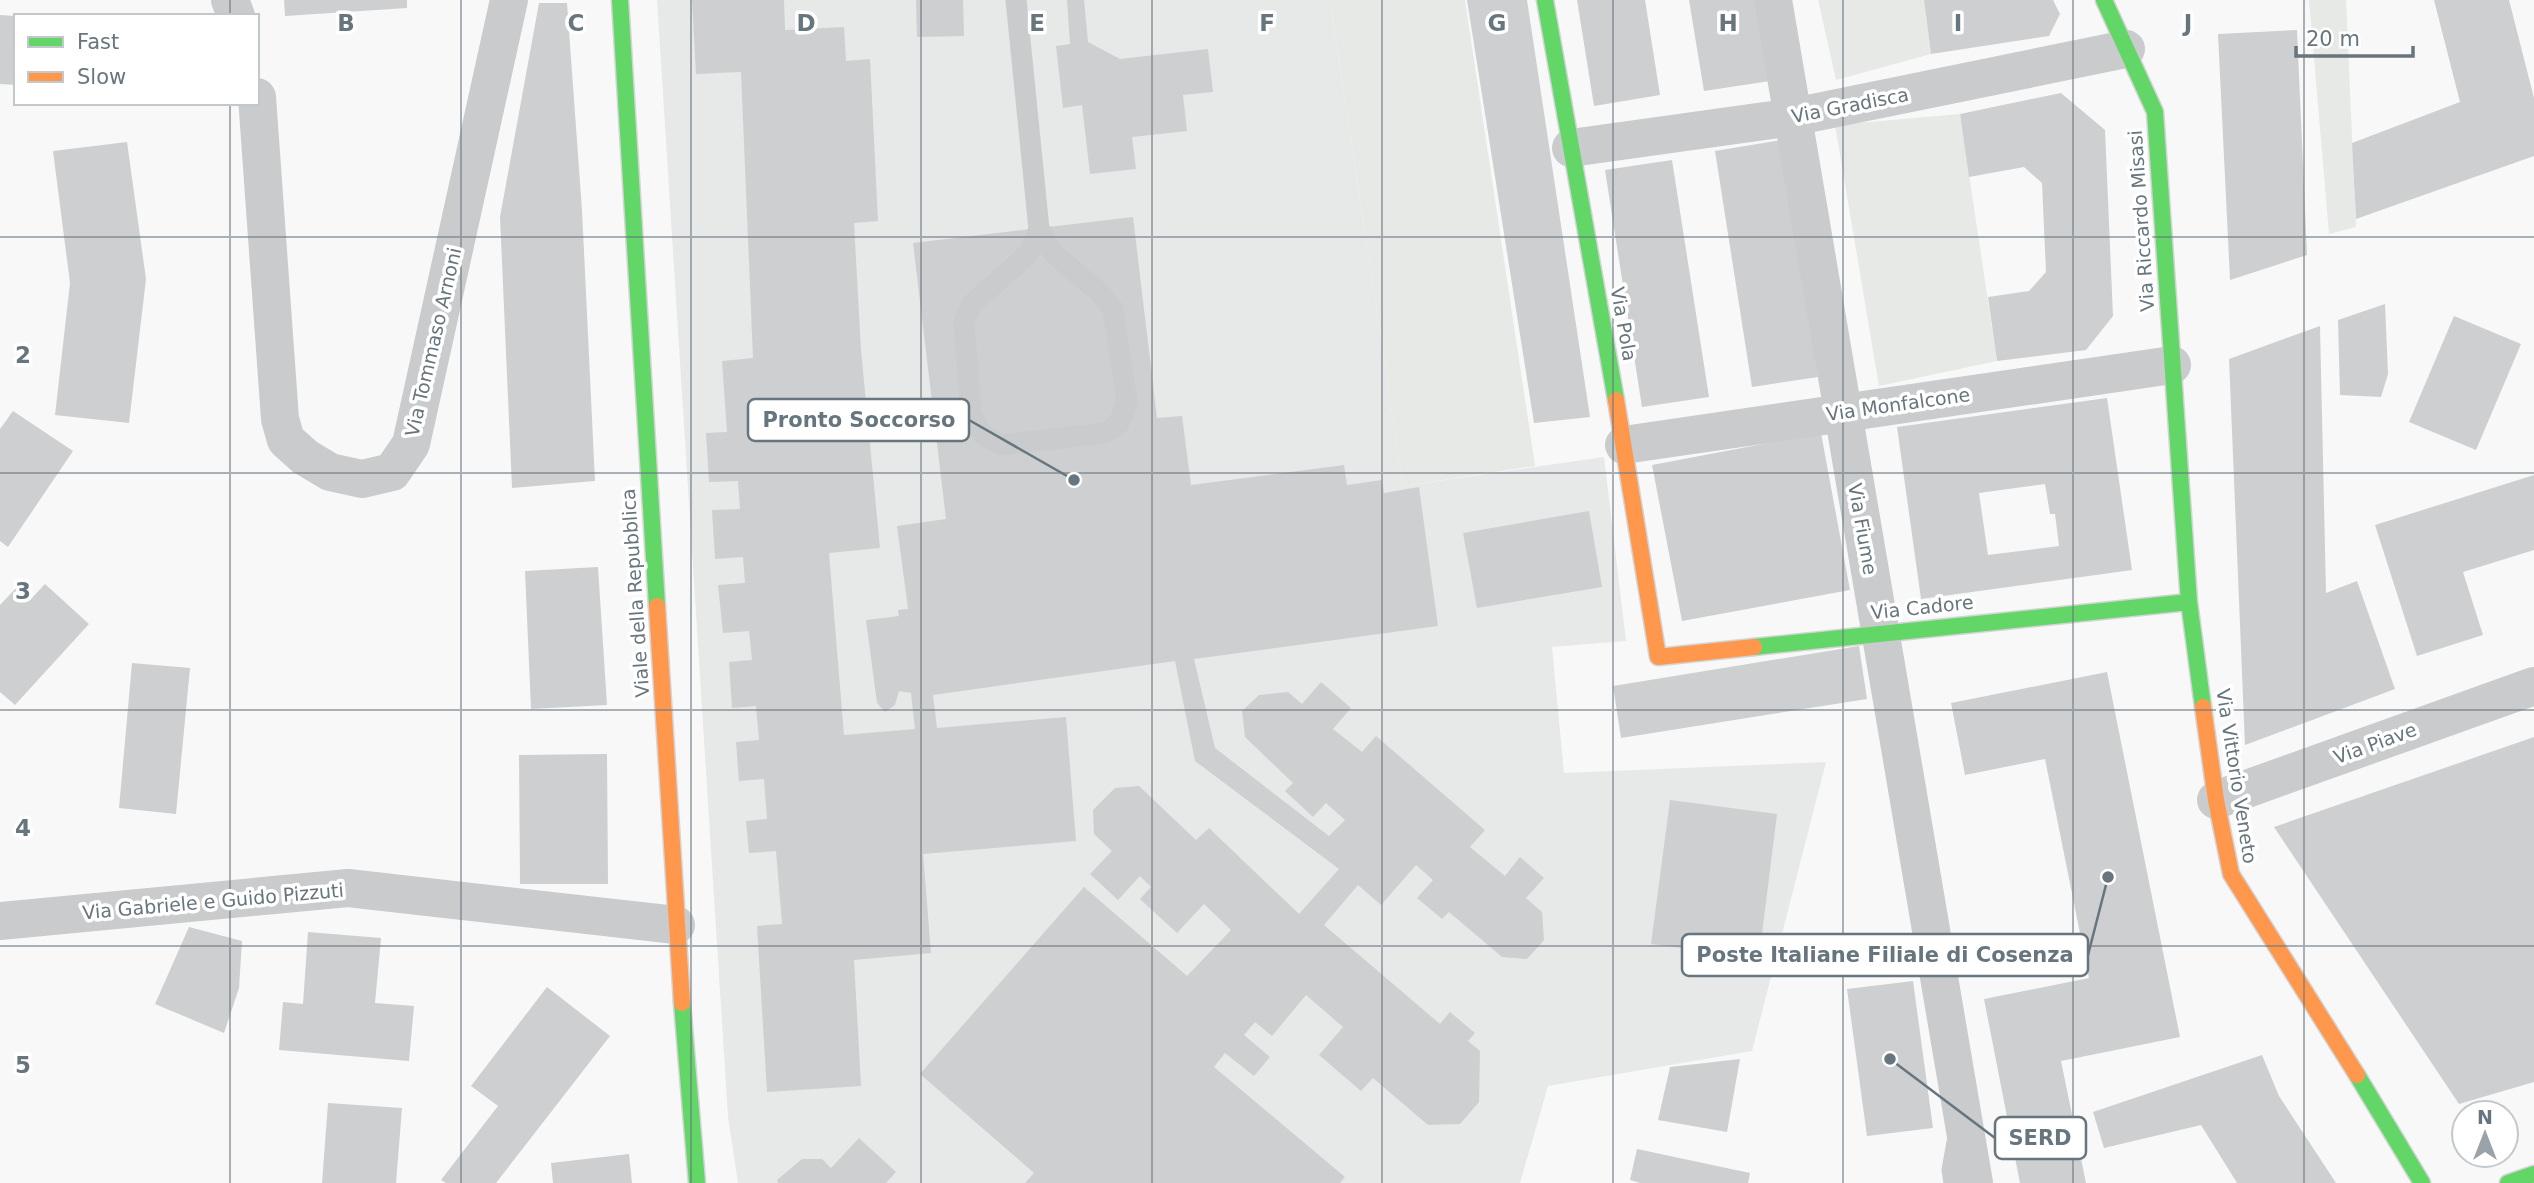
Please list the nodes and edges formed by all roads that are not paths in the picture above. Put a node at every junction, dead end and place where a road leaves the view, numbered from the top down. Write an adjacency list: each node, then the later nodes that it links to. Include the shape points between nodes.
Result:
1 (509, 0): 8 (street, Via Tommaso Arnoni, via 411,444 392,472 362,479 330,472 286,440 280,419)
2 (620, 0): 21 (main road, Viale della Repubblica)
3 (1545, 0): 10 (main road, Via Pola)
4 (1773, 0): 9 (street, Via Fiume)
5 (2104, 0): 7 (main road, Via Riccardo Misasi)
6 (1017, 7): 11 (lane)
7 (2126, 49): 9 (street, Via Gradisca); 12 (main road, Via Riccardo Misasi, via 2155,112)
8 (258, 105)
9 (1793, 117): 10 (street, Via Gradisca); 13 (street, Via Fiume)
10 (1571, 148): 14 (main road, Via Pola)
11 (1039, 229): 11 (lane, via 1029,253 971,305 964,323 971,414 982,434 1001,445 1107,433 1119,423 1127,402 1112,309 1054,254)
12 (2172, 365): 13 (street, Via Monfalcone); 15 (main road, Via Vittorio Veneto)
13 (1843, 412): 14 (street, Via Monfalcone); 16 (street, Via Fiume)
14 (1625, 445): 17 (main road, Via Pola)
15 (2189, 603): 16 (main road, Via Cadore); 19 (main road, Via Vittorio Veneto)
16 (1880, 632): 17 (main road, Via Cadore); 22 (street, Via Fiume)
17 (1658, 657)
18 (2534, 686): 19 (street, Via Piave)
19 (2216, 800): 27 (main road, Via Vittorio Veneto, via 2231,874)
20 (0, 921): 21 (street, Via Gabriele e Guido Pizzuti, via 348,888)
21 (676, 925): 24 (main road, Viale della Repubblica)
22 (1962, 1112): 25 (lane); 26 (street, Via Fiume)
23 (2534, 1174): 28 (main road)
24 (697, 1183)
25 (1954, 1183)
26 (1974, 1183)
27 (2422, 1183)
28 (2508, 1183)

